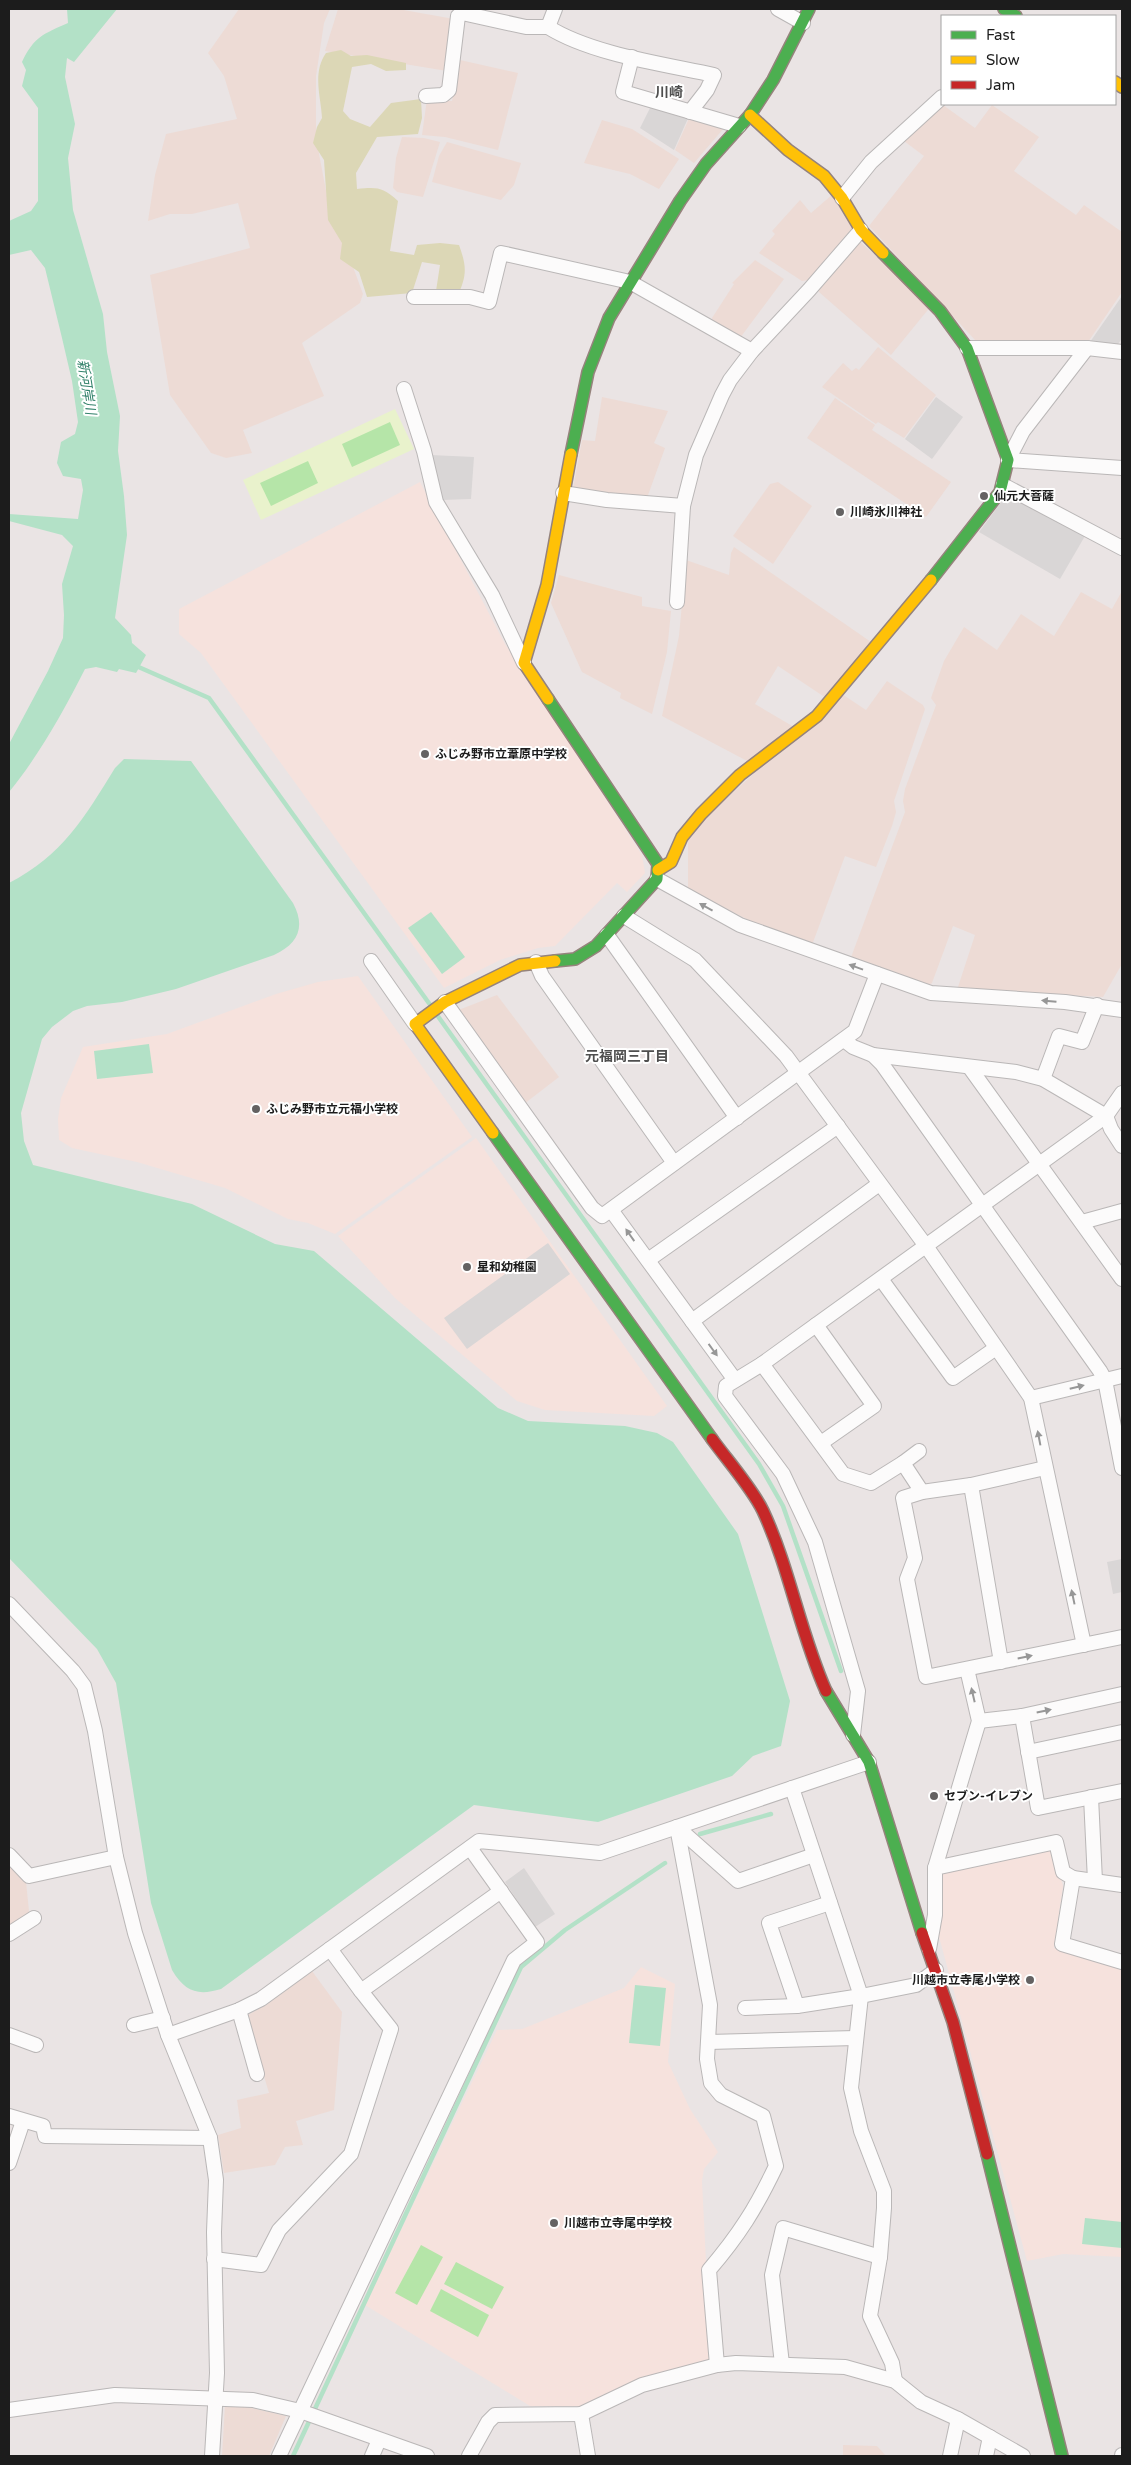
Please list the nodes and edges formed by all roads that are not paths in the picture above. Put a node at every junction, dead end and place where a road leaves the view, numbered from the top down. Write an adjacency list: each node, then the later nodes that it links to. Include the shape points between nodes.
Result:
1 (555, 9): 5 (street)
2 (778, 9): 4 (street)
3 (809, 9): 4 (street)
4 (803, 23): 10 (street)
5 (548, 28): 6 (street, via 565,38); 7 (street, via 526,27 462,13 458,16 449,90 443,95)
6 (632, 57): 9 (street, via 623,92); 9 (street, via 714,75)
7 (426, 96)
8 (941, 98): 12 (street, via 871,162)
9 (690, 112): 11 (street)
10 (750, 115): 11 (street); 12 (street, via 788,150 824,176)
11 (739, 126): 14 (street, via 685,193)
12 (842, 198): 13 (street)
13 (861, 230): 16 (street, via 940,311); 19 (street)
14 (630, 282): 15 (street, via 501,253 489,302 470,297); 19 (street); 24 (street, via 609,318 588,372)
15 (414, 297)
16 (967, 348): 17 (street); 21 (street)
17 (1087, 348): 18 (street); 21 (street, via 1023,431)
18 (1121, 349)
19 (752, 351): 25 (street, via 722,395 696,455)
20 (404, 389): 28 (street, via 436,502 492,594)
21 (1008, 460): 22 (street); 23 (street)
22 (1122, 468)
23 (1003, 485): 26 (street); 29 (street, via 945,564 817,716 740,775 701,814 682,837 671,862)
24 (563, 493): 25 (street); 28 (street, via 547,585)
25 (683, 506): 27 (street)
26 (1122, 548)
27 (677, 602)
28 (524, 663): 29 (street, via 658,864)
29 (657, 875): 30 (street); 34 (street, one-way to 29, via 740,926)
30 (624, 916): 31 (street); 42 (street, via 695,960)
31 (607, 935): 33 (street, via 575,959); 46 (street)
32 (371, 961): 38 (street)
33 (536, 962): 35 (street, via 520,965); 49 (street, via 542,976)
34 (877, 974): 36 (street, one-way to 34, via 931,993); 39 (street, via 855,1031)
35 (445, 1002): 38 (street); 53 (street, via 592,1208 602,1216)
36 (1097, 1005): 37 (street); 43 (street, via 1082,1042 1059,1036)
37 (1122, 1010)
38 (415, 1024): 84 (street, via 762,1510 782,1555 811,1658 826,1692)
39 (844, 1040): 40 (street, via 853,1048); 42 (street)
40 (873, 1055): 41 (street); 52 (street)
41 (970, 1068): 43 (street, via 1016,1072); 50 (street)
42 (798, 1072): 46 (street); 47 (street)
43 (1043, 1079): 45 (street)
44 (1122, 1093): 45 (street)
45 (1106, 1116): 48 (street); 50 (street)
46 (737, 1118): 49 (street)
47 (838, 1126): 51 (street); 57 (street)
48 (1122, 1146)
49 (674, 1163): 53 (street)
50 (1040, 1164): 52 (street); 55 (street)
51 (878, 1184): 56 (street); 60 (street)
52 (983, 1205): 56 (street); 66 (street)
53 (611, 1210): 57 (street, one-way to 53)
54 (1122, 1211): 55 (street)
55 (1082, 1222): 59 (street)
56 (926, 1246): 58 (street); 62 (street)
57 (648, 1260): 60 (street)
58 (881, 1279): 61 (street); 62 (street, via 953,1378)
59 (1122, 1279)
60 (692, 1321): 65 (street, one-way to 65)
61 (816, 1325): 63 (street); 68 (street, via 874,1406)
62 (996, 1348): 67 (street)
63 (762, 1364): 65 (street); 68 (street)
64 (1122, 1376): 66 (street)
65 (735, 1380): 84 (street, via 726,1386 725,1396 783,1474 815,1542 858,1691)
66 (1105, 1380): 67 (street, one-way to 66); 72 (street)
67 (1031, 1398): 71 (street, one-way to 67)
68 (821, 1443): 70 (street, via 843,1474 871,1483)
69 (919, 1451): 70 (street)
70 (903, 1463): 74 (street)
71 (1045, 1468): 73 (street); 77 (street, one-way to 71)
72 (1122, 1468)
73 (971, 1485): 74 (street); 78 (street)
74 (922, 1492): 79 (street, via 903,1498 914,1558 907,1579 926,1677)
75 (9, 1604): 94 (street, via 84,1686 95,1731)
76 (1122, 1637): 77 (street)
77 (1084, 1645): 78 (street, one-way to 77)
78 (1001, 1662): 79 (street)
79 (967, 1669): 82 (street, one-way to 79)
80 (1122, 1694): 81 (street, one-way to 80)
81 (1022, 1716): 82 (street); 85 (street)
82 (979, 1721): 95 (street)
83 (1122, 1732): 85 (street)
84 (853, 1735): 86 (street)
85 (1028, 1752): 89 (street, via 1038,1808)
86 (869, 1762): 87 (street); 104 (street)
87 (792, 1788): 90 (street); 93 (street)
88 (1122, 1790): 89 (street)
89 (1091, 1797): 97 (street)
90 (677, 1827): 91 (street, via 600,1853 479,1841); 93 (street, via 738,1881); 117 (street, via 710,2005)
91 (470, 1848): 99 (street); 103 (street)
92 (9, 1855): 94 (street, via 29,1876)
93 (814, 1855): 100 (street)
94 (116, 1857): 112 (street, via 134,1933)
95 (935, 1868): 96 (street, via 1056,1842 1064,1872); 104 (street, via 935,1915)
96 (1073, 1878): 97 (street); 105 (street, via 1062,1944)
97 (1095, 1881): 98 (street)
98 (1122, 1885)
99 (501, 1891): 107 (street); 131 (street, via 536,1942 514,1960)
100 (830, 1903): 108 (street); 109 (street, via 769,1924)
101 (34, 1918): 102 (street)
102 (9, 1934)
103 (330, 1950): 107 (street); 111 (street, via 282,1986)
104 (929, 1952): 106 (street)
105 (1122, 1962)
106 (936, 1970): 108 (street, via 916,1985); 145 (street, via 958,2041)
107 (361, 1991): 125 (street, via 391,2030 350,2154 279,2230 261,2265)
108 (861, 1996): 109 (street); 116 (street)
109 (797, 2006): 110 (street)
110 (745, 2008)
111 (239, 2010): 115 (street); 119 (street)
112 (163, 2018): 113 (street); 115 (street)
113 (134, 2025)
114 (9, 2035): 118 (street)
115 (168, 2035): 122 (street)
116 (855, 2038): 117 (street); 124 (street, via 851,2088 861,2131 884,2191)
117 (709, 2042): 127 (street, via 707,2059 711,2084 722,2095 763,2116 776,2166 754,2210 709,2270)
118 (36, 2045)
119 (257, 2074)
120 (9, 2116): 121 (street)
121 (23, 2121): 122 (street, via 43,2126 45,2136); 123 (street)
122 (210, 2138): 125 (street, via 216,2180)
123 (9, 2162)
124 (880, 2257): 126 (street, via 783,2228 772,2275); 128 (street, via 870,2316 892,2363)
125 (214, 2259): 129 (street)
126 (782, 2364): 127 (street); 128 (street, via 845,2366)
127 (717, 2365): 132 (street, via 642,2385)
128 (896, 2381): 133 (street, via 921,2402)
129 (216, 2398): 130 (street, via 115,2395); 131 (street, via 253,2400); 136 (street)
130 (9, 2410)
131 (300, 2411): 135 (street); 137 (street)
132 (581, 2414): 140 (street, via 495,2415); 141 (street)
133 (958, 2419): 134 (street); 142 (street)
134 (990, 2437): 143 (street); 144 (street)
135 (379, 2440): 138 (street); 139 (street)
136 (212, 2456)
137 (280, 2456)
138 (372, 2456)
139 (427, 2456)
140 (470, 2456)
141 (588, 2456)
142 (950, 2456)
143 (986, 2456)
144 (1023, 2456)
145 (1062, 2456)

